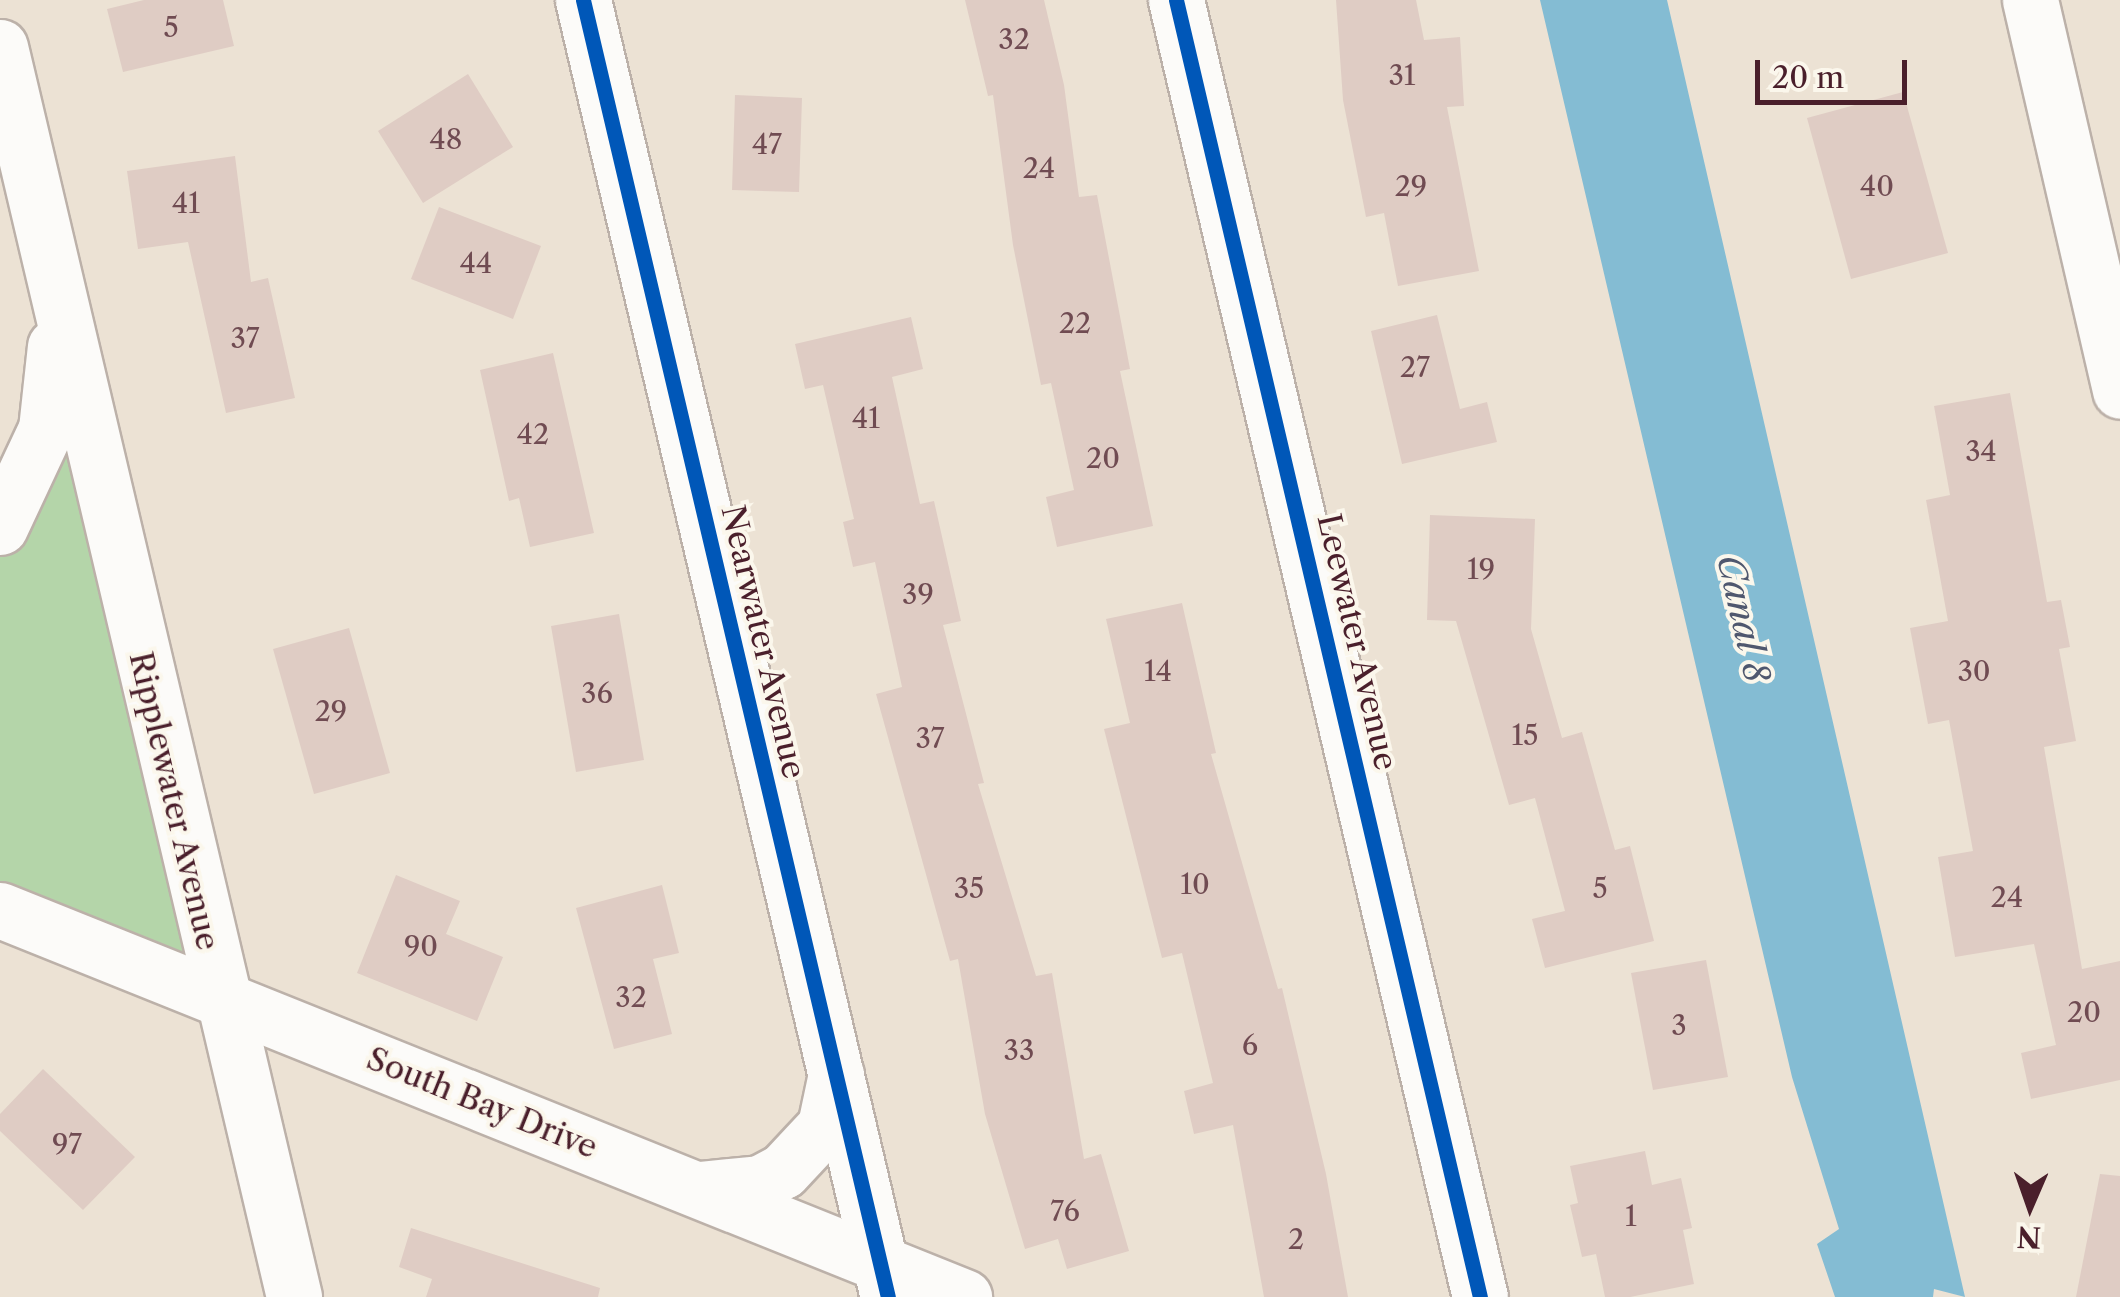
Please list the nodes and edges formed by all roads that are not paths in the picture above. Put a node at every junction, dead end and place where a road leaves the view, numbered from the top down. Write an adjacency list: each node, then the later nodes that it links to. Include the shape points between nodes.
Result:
1 (583, 0): 10 (street, Nearwater Avenue)
2 (1176, 0): 15 (street, Leewater Avenue)
3 (2030, 0): 6 (street)
4 (0, 47): 5 (street, Ripplewater Avenue)
5 (60, 304): 7 (street, Ripplewater Avenue, via 46,429); 9 (street, Ripplewater Avenue)
6 (2120, 391)
7 (0, 527)
8 (0, 910): 9 (street, South Bay Drive)
9 (220, 998): 11 (street, South Bay Drive); 13 (street, Ripplewater Avenue)
10 (836, 1074): 11 (street, via 825,1126 783,1171 760,1183); 12 (street, Nearwater Avenue)
11 (696, 1189): 12 (street, South Bay Drive)
12 (884, 1280): 14 (street, South Bay Drive)
13 (294, 1297)
14 (964, 1297)
15 (1480, 1297)

